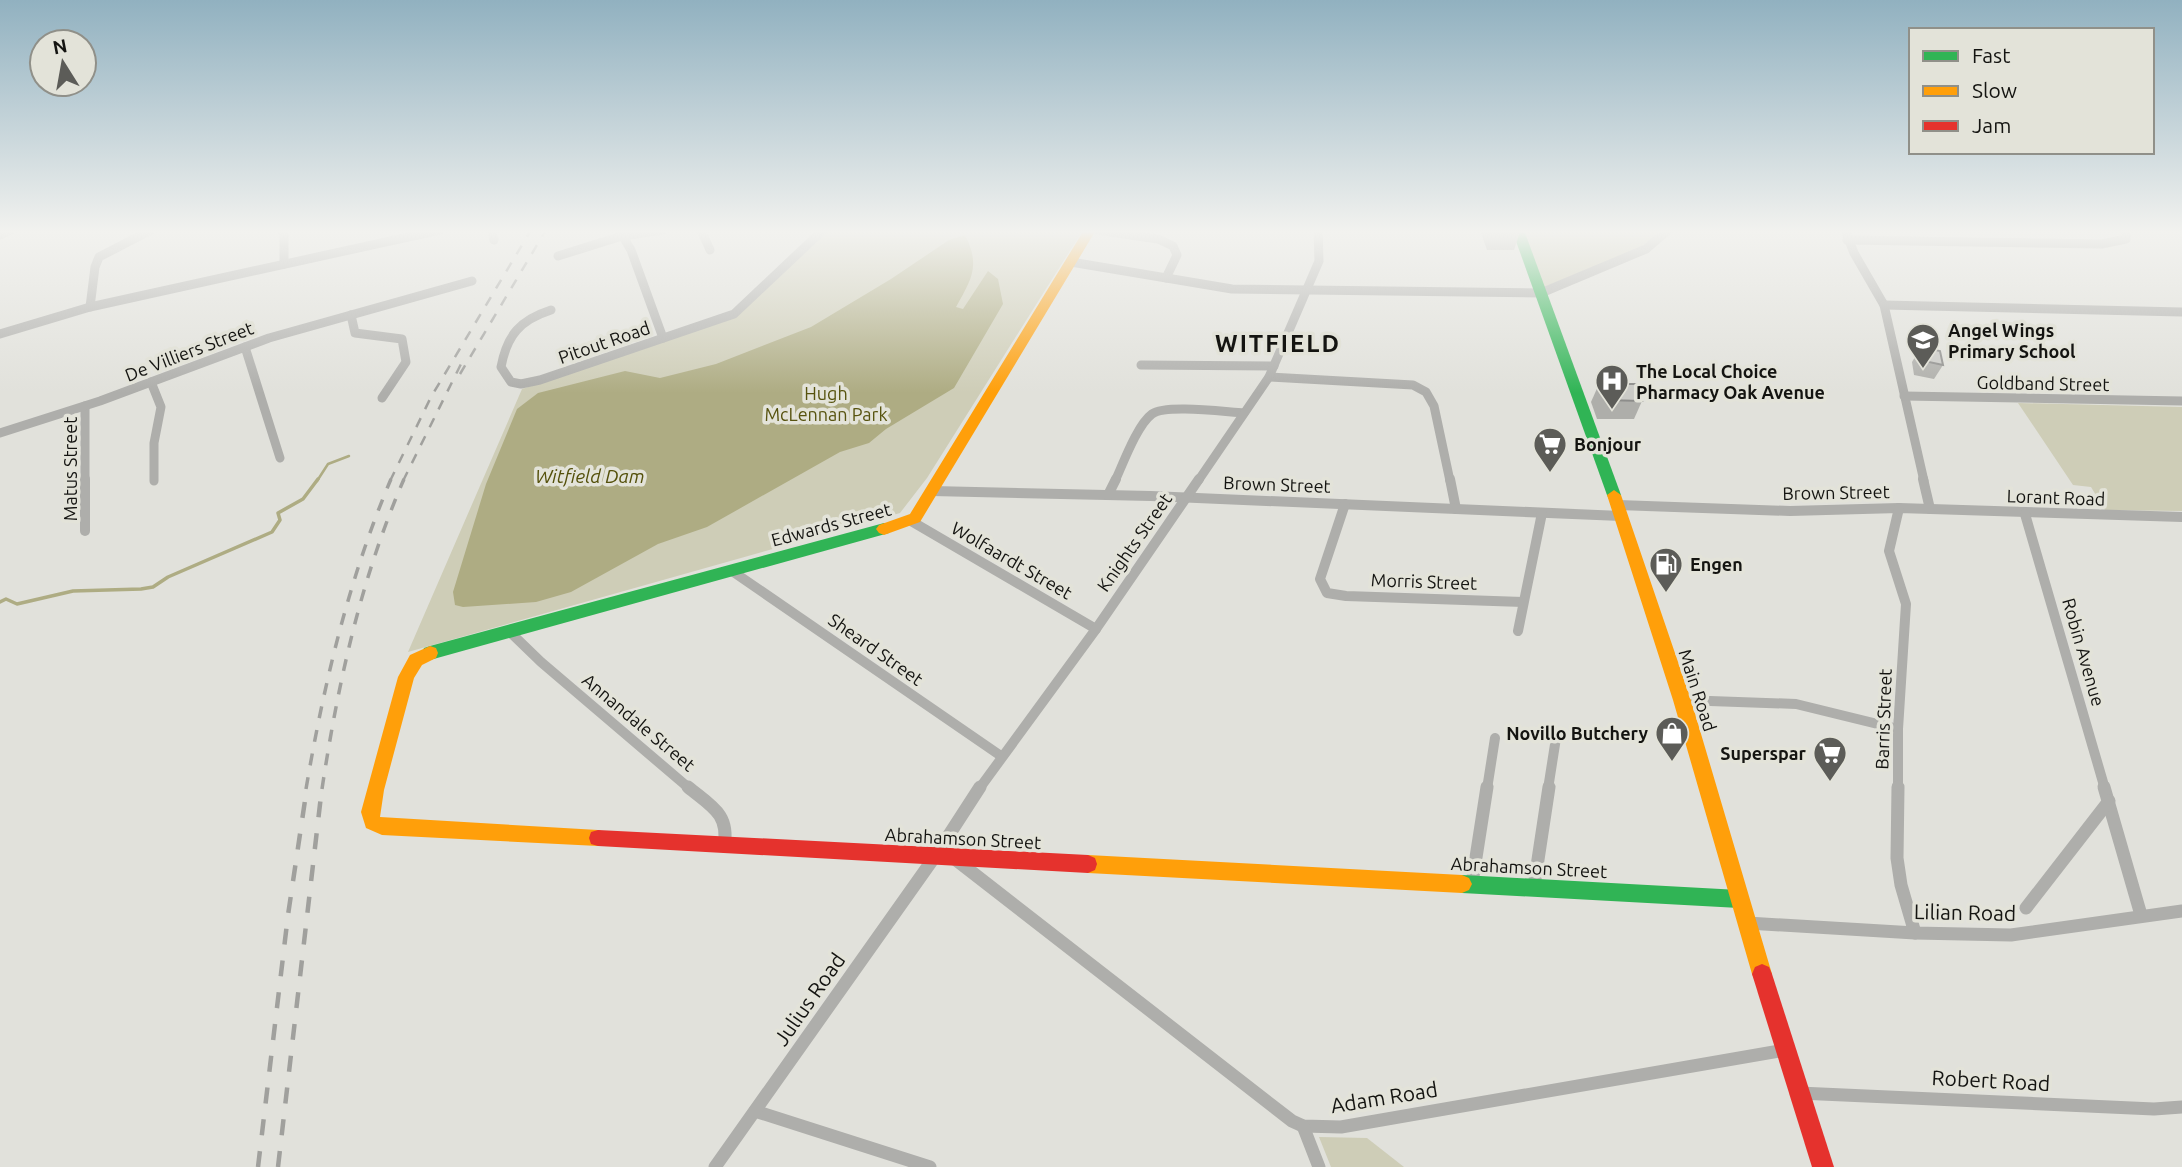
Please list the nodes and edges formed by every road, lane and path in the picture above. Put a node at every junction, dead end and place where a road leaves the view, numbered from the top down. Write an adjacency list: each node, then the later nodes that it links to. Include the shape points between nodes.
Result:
1 (92, 284): 15 (street)
2 (192, 284): 15 (street)
3 (460, 284): 18 (street, De Villiers Street)
4 (644, 284): 20 (street)
5 (766, 284): 20 (street, Pitout Road, via 737,312)
6 (1057, 284): 34 (street, Edwards Street)
7 (1202, 284): 12 (street)
8 (1307, 284): 12 (street, Knights Street)
9 (1538, 284): 13 (street, Main Road)
10 (1561, 284): 13 (street)
11 (1873, 284): 14 (street)
12 (1304, 290): 13 (street); 23 (street, Knights Street)
13 (1541, 293): 41 (street, Main Road)
14 (1884, 304): 17 (street); 26 (street)
15 (90, 307): 19 (street)
16 (551, 310): 20 (street, Pitout Road, via 521,321 502,357 506,380 527,384)
17 (2182, 312)
18 (351, 315): 21 (street, De Villiers Street); 27 (street, via 355,332 402,339 406,362)
19 (0, 334)
20 (663, 338)
21 (245, 347): 25 (street, De Villiers Street); 32 (street)
22 (1141, 365): 23 (street)
23 (1274, 366): 24 (street, Knights Street)
24 (1269, 377): 30 (street, Knights Street); 39 (street, via 1405,384 1426,392 1434,406)
25 (151, 382): 29 (street, De Villiers Street); 33 (street, via 161,407 154,443)
26 (1904, 396): 28 (street, Goldband Street); 40 (street)
27 (383, 398)
28 (2182, 401)
29 (85, 407): 31 (street, De Villiers Street); 46 (street, Matus Street)
30 (1244, 413): 35 (street, via 1153,413 1140,428); 36 (street, Knights Street)
31 (0, 433)
32 (281, 458)
33 (155, 481)
34 (932, 491): 35 (street, Brown Street); 45 (street, Edwards Street)
35 (1108, 495): 36 (street, Brown Street)
36 (1186, 498): 37 (street, Brown Street); 49 (street, Knights Street)
37 (1345, 504): 39 (street, Brown Street); 48 (street, Morris Street, via 1320,579 1327,593)
38 (1899, 508): 40 (street, Brown Street); 41 (street, Brown Street); 54 (street, Barris Street, via 1889,546 1905,597)
39 (1455, 509): 42 (street, Brown Street)
40 (1930, 509): 43 (street, Lorant Road)
41 (1620, 511): 42 (street, Brown Street); 53 (street, Main Road)
42 (1542, 513): 48 (street)
43 (2025, 514): 44 (street, Lorant Road); 58 (street, Robin Avenue)
44 (2182, 517)
45 (911, 521): 47 (street, Edwards Street); 49 (street, Wolfaardt Street)
46 (85, 531)
47 (732, 571): 51 (street, Edwards Street); 57 (street, Sheard Street)
48 (1523, 603): 50 (street)
49 (1096, 629): 57 (street, Knights Street)
50 (1518, 631)
51 (511, 633): 52 (street, Edwards Street); 59 (street, Annandale Street, via 721,815 727,830)
52 (430, 653): 59 (street, Abrahamson Street, via 416,660 406,677 374,790 372,822 382,827)
53 (1682, 700): 54 (street, via 1796,704); 63 (street, Main Road)
54 (1898, 729): 68 (street, Barris Street, via 1898,865)
55 (1495, 738): 61 (street)
56 (1556, 738): 62 (street)
57 (1002, 756): 60 (street, Knights Street)
58 (2109, 801): 64 (street); 66 (street, Robin Avenue)
59 (724, 846): 60 (street, Abrahamson Street)
60 (944, 855): 61 (street, Abrahamson Street); 72 (street, Julius Road); 73 (street)
61 (1472, 883): 62 (street, Abrahamson Street)
62 (1534, 887): 63 (street, Abrahamson Street)
63 (1739, 899): 67 (street, Main Road)
64 (2026, 908)
65 (2182, 911): 66 (street, Lilian Road)
66 (2141, 915): 68 (street, Lilian Road, via 2029,934)
67 (1747, 923): 68 (street, Lilian Road); 69 (street, Main Road)
68 (1915, 933)
69 (1785, 1050): 70 (street, Main Road); 73 (street, Adam Road, via 1341,1127)
70 (1799, 1093): 71 (street, Robert Road); 77 (street, Main Road)
71 (2181, 1109)
72 (755, 1111): 74 (street, Julius Road); 75 (street)
73 (1303, 1126): 76 (street)
74 (715, 1167)
75 (930, 1167)
76 (1319, 1167)
77 (1823, 1167)

